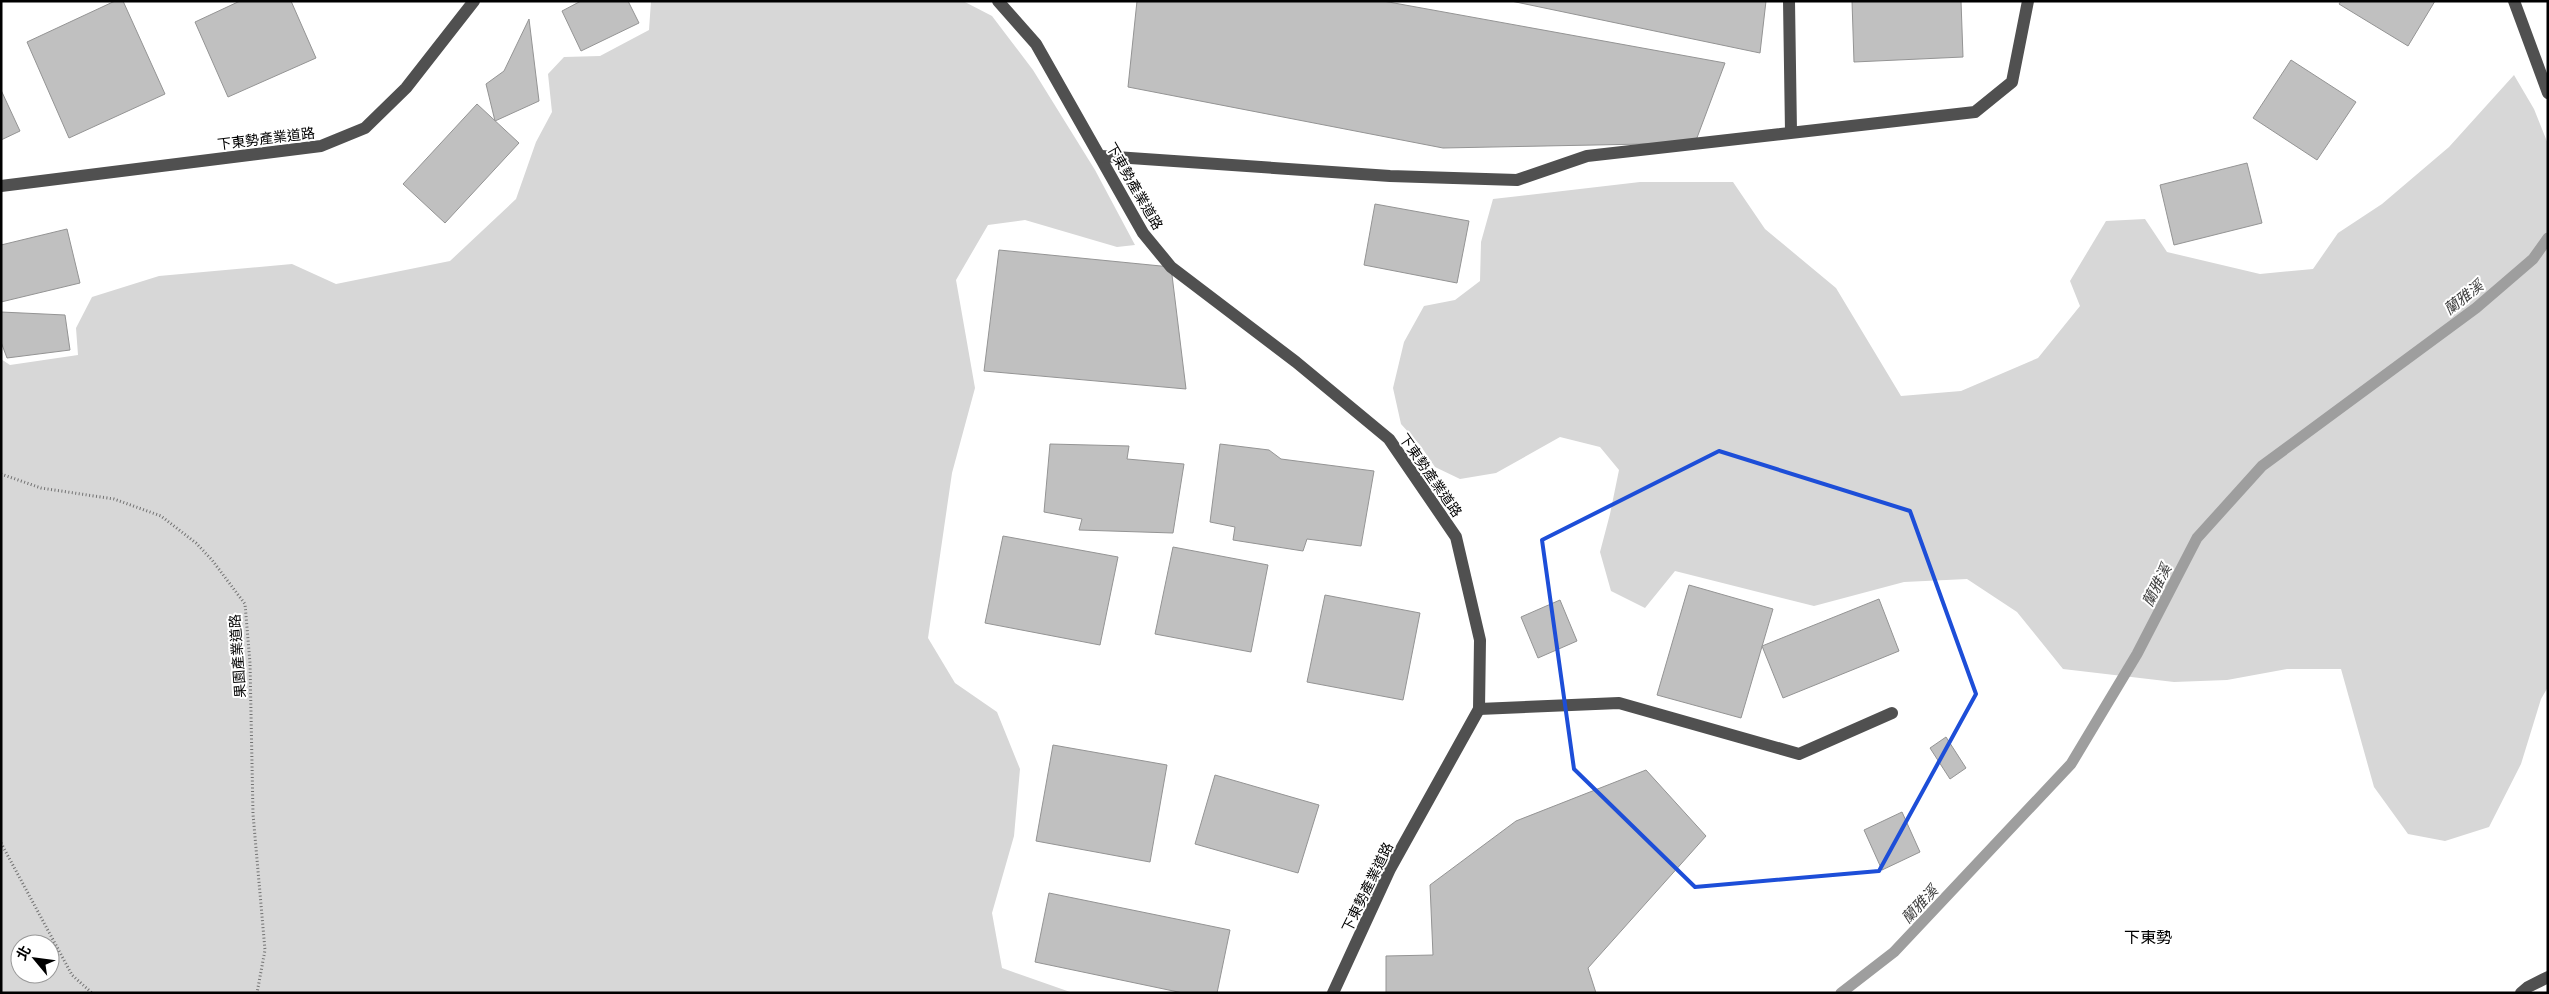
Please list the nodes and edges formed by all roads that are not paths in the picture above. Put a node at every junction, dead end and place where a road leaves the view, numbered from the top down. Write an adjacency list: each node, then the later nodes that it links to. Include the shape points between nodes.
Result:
1 (474, 1): 9 (street, 下東勢產業道路, via 406,88 365,128 321,146)
2 (998, 1): 8 (street, 下東勢產業道路, via 1036,44)
3 (1789, 1): 7 (street)
4 (2028, 1): 7 (street, via 2012,82 1975,112)
5 (2514, 1): 6 (street)
6 (2548, 92)
7 (1791, 132): 8 (street, via 1588,156 1516,180 1390,176)
8 (1101, 156): 10 (street, 下東勢產業道路, via 1143,233 1171,267 1296,362 1389,440 1456,537 1480,640)
9 (1, 186)
10 (1479, 709): 11 (street, via 1619,703 1799,754); 13 (street, 下東勢產業道路, via 1390,869)
11 (1892, 713)
12 (2548, 977): 14 (street)
13 (1333, 993)
14 (2521, 993)

